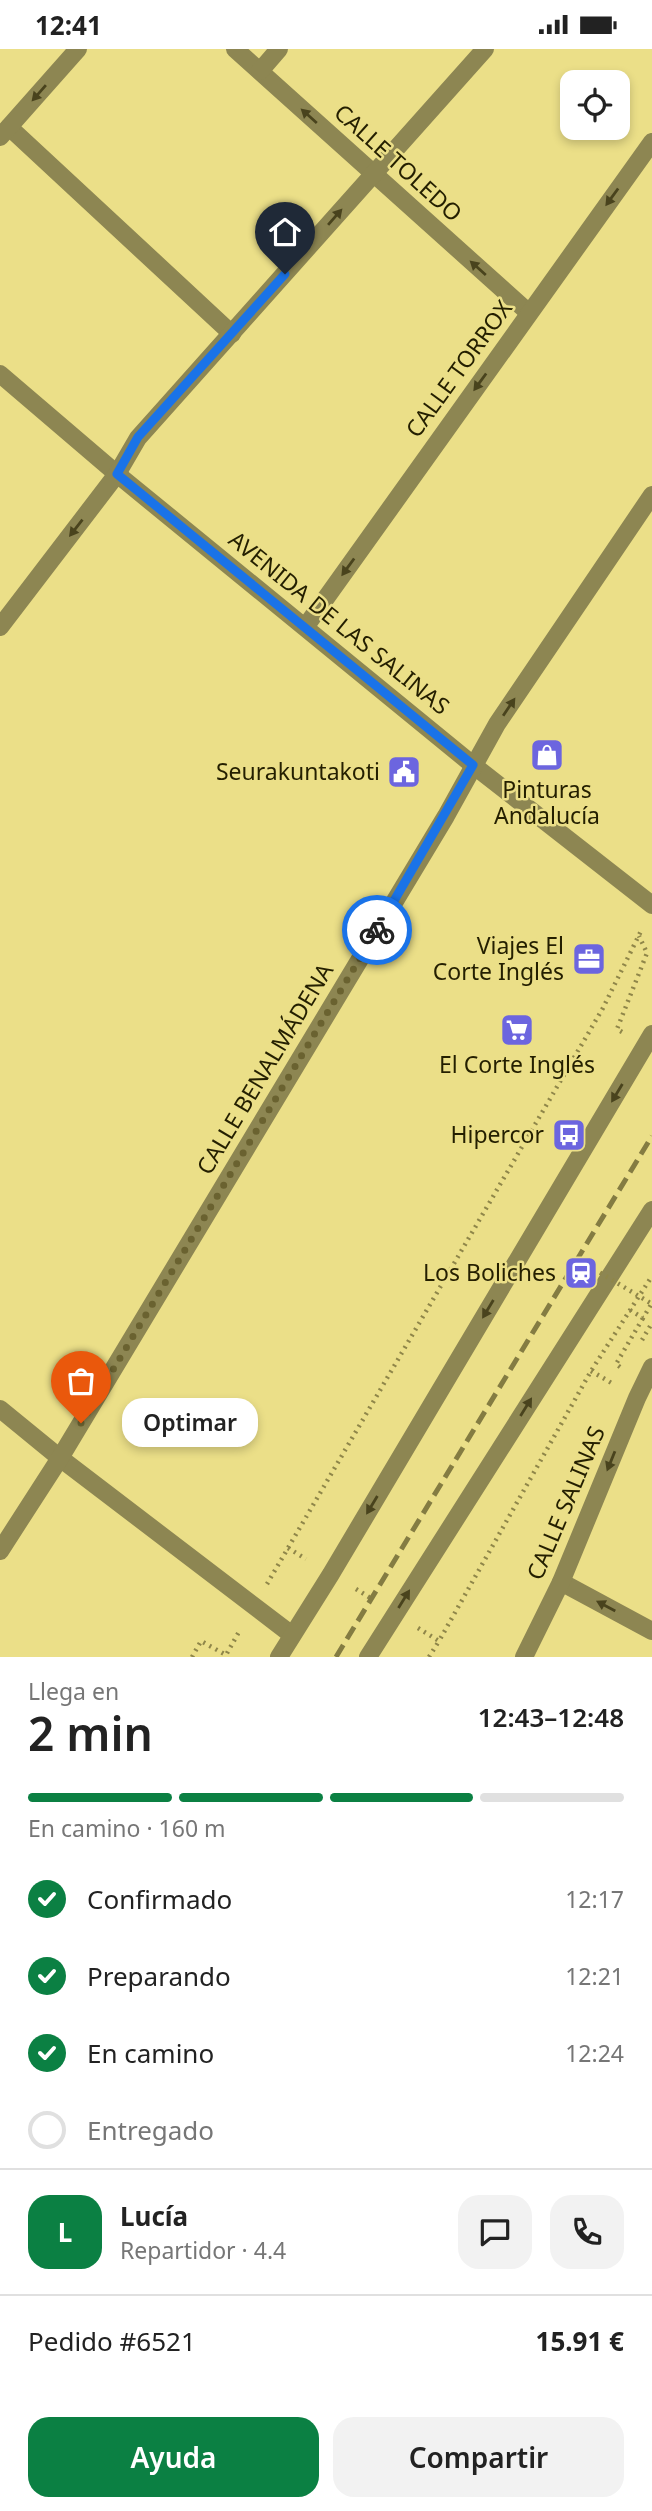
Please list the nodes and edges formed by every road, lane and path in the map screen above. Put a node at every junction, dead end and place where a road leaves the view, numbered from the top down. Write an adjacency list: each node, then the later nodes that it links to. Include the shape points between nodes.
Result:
1 (78, 49): 6 (street, one-way to 6)
2 (235, 49): 5 (street, CALLE TOLEDO)
3 (279, 49): 5 (street)
4 (485, 49): 8 (street)
5 (260, 71): 8 (street, CALLE TOLEDO, one-way to 5)
6 (5, 132): 10 (street)
7 (652, 142): 9 (street, CALLE TORROX, one-way to 9)
8 (373, 174): 9 (street, CALLE TOLEDO, one-way to 8); 10 (street, one-way to 8)
9 (529, 313): 14 (street, CALLE TORROX, one-way to 14)
10 (232, 334): 12 (street, via 138,437)
11 (0, 373): 12 (street, AVENIDA DE LAS SALINAS)
12 (117, 474): 14 (street, AVENIDA DE LAS SALINAS); 15 (street, one-way to 15)
13 (652, 495): 16 (street, CALLE BENALMÁDENA, one-way to 13)
14 (306, 626): 16 (street, AVENIDA DE LAS SALINAS)
15 (0, 627)
16 (473, 765): 17 (street, AVENIDA DE LAS SALINAS); 30 (street, CALLE BENALMÁDENA)
17 (648, 901): 19 (path, via 628,916)
18 (643, 926): 19 (path)
19 (639, 936): 20 (path, via 647,953 617,1029); 33 (path, via 603,1008)
20 (649, 1040): 35 (street, one-way to 35)
21 (652, 1209): 40 (street, one-way to 21)
22 (594, 1269): 24 (path, bridge)
23 (652, 1276): 25 (path)
24 (652, 1304): 25 (path, via 643,1318)
25 (630, 1310): 27 (path)
26 (652, 1367): 28 (street, CALLE SALINAS)
27 (592, 1371)
28 (644, 1403): 32 (street, CALLE SALINAS, one-way to 32)
29 (0, 1409): 30 (street)
30 (60, 1458): 31 (street, CALLE BENALMÁDENA); 33 (street)
31 (0, 1551)
32 (561, 1582): 34 (street, one-way to 32); 42 (street, CALLE SALINAS)
33 (254, 1606): 35 (street); 37 (path)
34 (652, 1631)
35 (292, 1635): 39 (street)
36 (439, 1640): 41 (path)
37 (227, 1656): 38 (path, via 201,1641)
38 (192, 1657)
39 (279, 1657)
40 (368, 1657)
41 (429, 1657)
42 (524, 1657)

